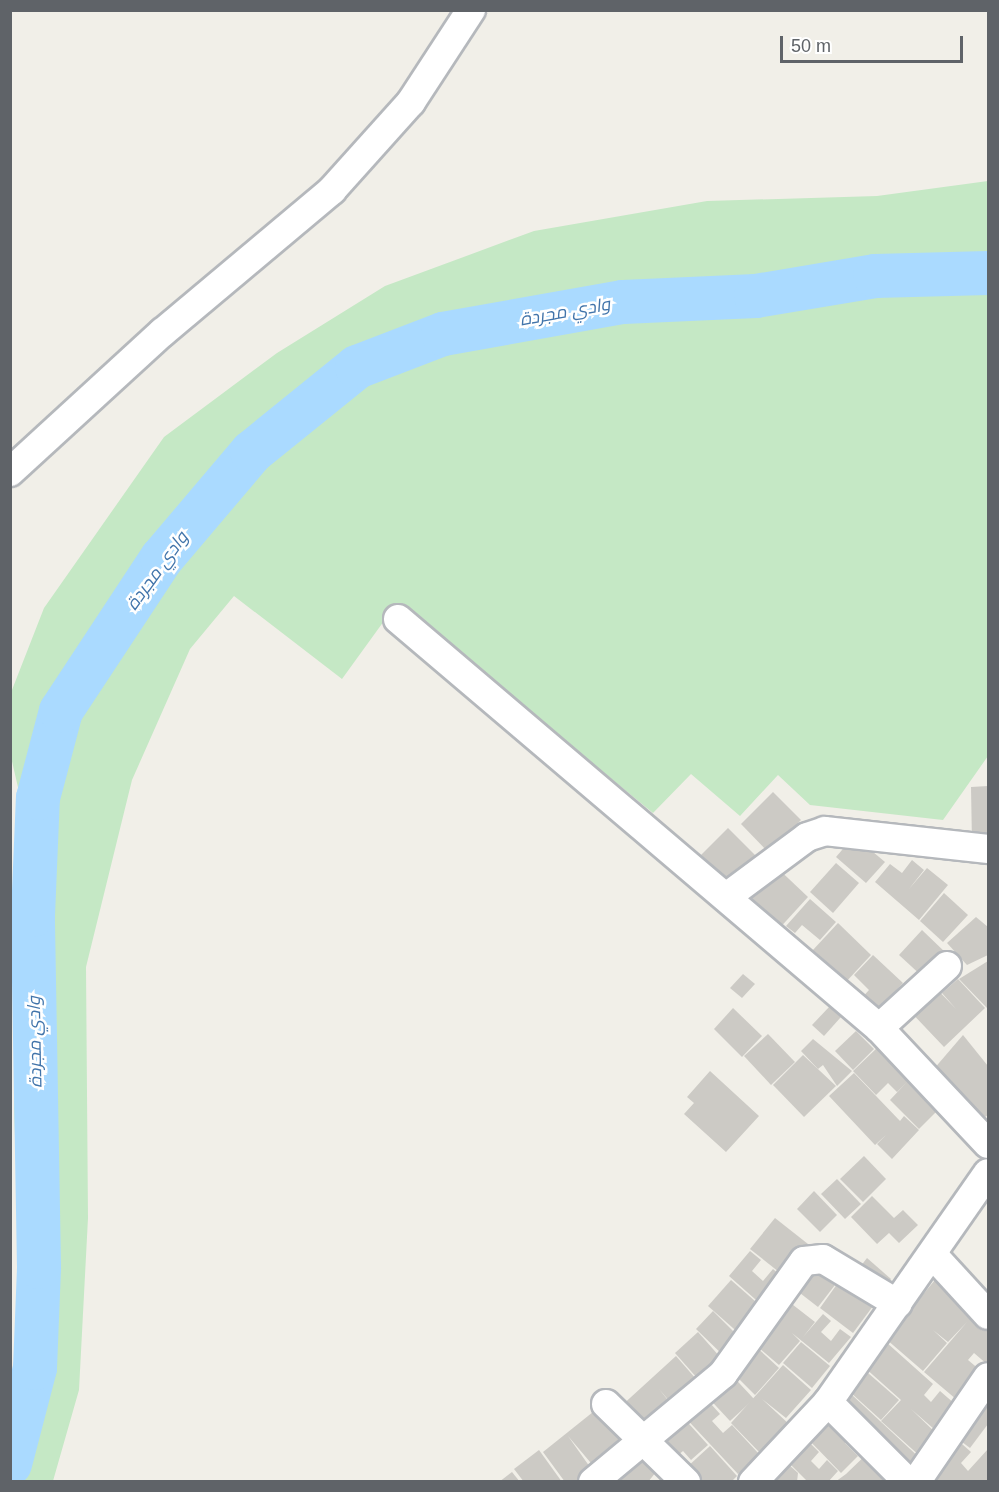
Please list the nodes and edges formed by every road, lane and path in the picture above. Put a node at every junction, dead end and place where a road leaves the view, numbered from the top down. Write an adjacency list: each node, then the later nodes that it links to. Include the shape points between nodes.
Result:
1 (471, 10): 2 (street, via 411,102 332,190 163,332)
2 (10, 472)
3 (398, 619): 5 (street)
4 (988, 849): 5 (street, via 825,831 807,837)
5 (729, 895): 7 (street)
6 (947, 966): 7 (street)
7 (879, 1028): 8 (street)
8 (988, 1144)
9 (988, 1173): 10 (street)
10 (933, 1255): 11 (street); 12 (street)
11 (898, 1304): 14 (street); 16 (street, via 823,1259 804,1261 723,1374)
12 (988, 1315)
13 (988, 1377): 17 (street)
14 (828, 1402): 17 (street); 20 (street)
15 (606, 1404): 16 (street)
16 (644, 1442): 18 (street); 19 (street)
17 (908, 1481)
18 (593, 1482)
19 (686, 1482)
20 (753, 1482)

